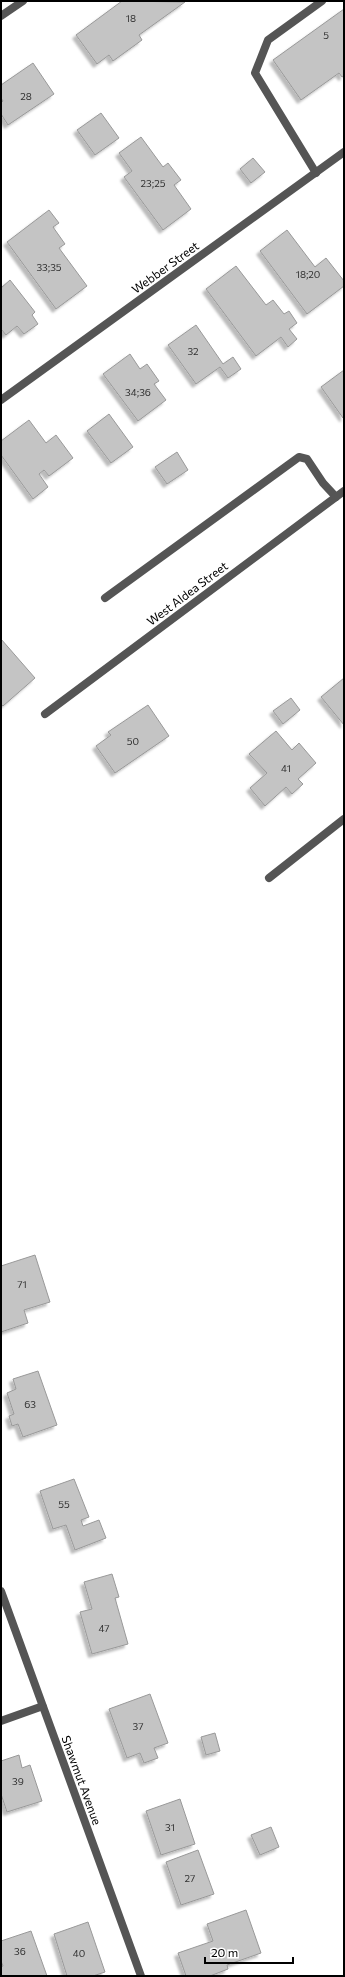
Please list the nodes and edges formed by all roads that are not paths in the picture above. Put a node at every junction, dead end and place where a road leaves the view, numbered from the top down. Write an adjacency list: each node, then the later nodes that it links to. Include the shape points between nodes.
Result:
1 (23, 1): 3 (street)
2 (322, 1): 5 (street, via 268,40 255,73)
3 (1, 16)
4 (344, 152): 5 (street, Webber Street)
5 (316, 173): 6 (street, Webber Street)
6 (1, 400)
7 (344, 491): 8 (street, West Aldea Street)
8 (336, 497): 9 (street, via 307,459 299,457); 10 (street, West Aldea Street)
9 (105, 598)
10 (45, 714)
11 (344, 819): 12 (street)
12 (269, 878)
13 (1, 1591): 14 (street, Shawmut Avenue)
14 (43, 1706): 15 (street); 16 (street, Shawmut Avenue)
15 (1, 1721)
16 (141, 1976)

